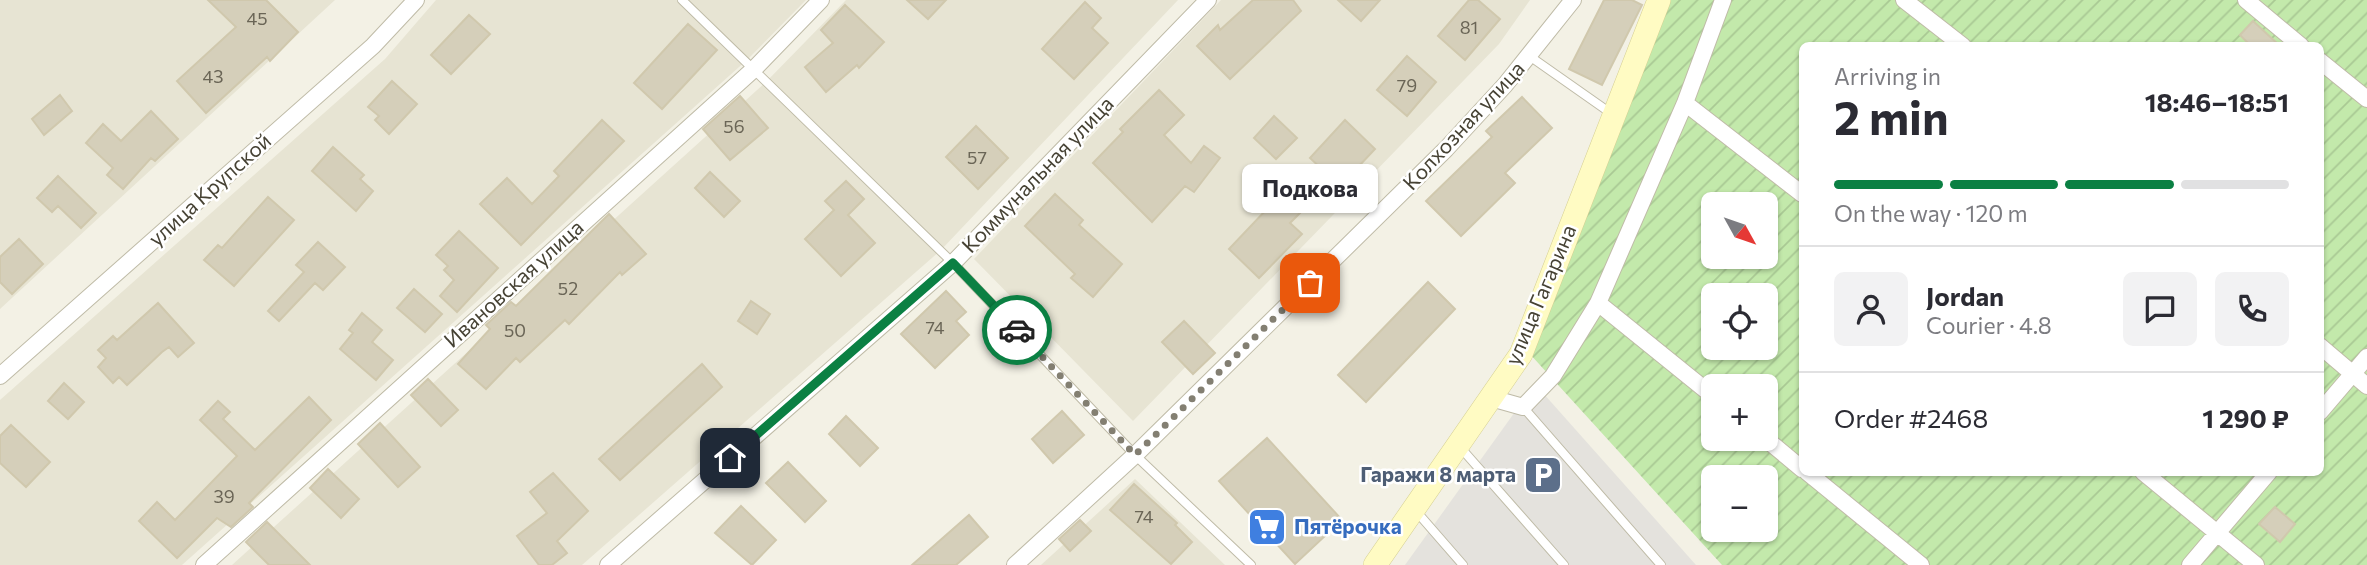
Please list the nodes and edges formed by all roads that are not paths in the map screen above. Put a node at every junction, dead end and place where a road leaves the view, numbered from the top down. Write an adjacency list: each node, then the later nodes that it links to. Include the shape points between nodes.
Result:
1 (416, 0): 24 (street, улица Крупской, via 373,46)
2 (682, 0): 14 (lane)
3 (821, 0): 14 (street, Ивановская улица)
4 (1208, 0): 19 (street, Коммунальная улица)
5 (1573, 0): 12 (street, Колхозная улица)
6 (1660, 0): 17 (main road, улица Гагарина)
7 (1723, 0): 16 (street)
8 (1904, 0): 10 (street)
9 (2246, 0): 11 (street)
10 (1958, 42)
11 (2296, 42)
12 (1528, 55): 17 (lane); 32 (street, Колхозная улица, via 1446,149)
13 (2324, 64): 15 (street)
14 (754, 69): 19 (lane); 39 (street, Ивановская улица)
15 (2367, 99)
16 (1685, 103): 18 (street); 20 (street)
17 (1614, 116): 27 (main road, улица Гагарина, via 1521,354)
18 (1799, 192)
19 (953, 263): 32 (lane); 40 (street, Коммунальная улица)
20 (1598, 303): 25 (street); 28 (street, via 1553,376)
21 (2324, 349): 23 (street)
22 (2367, 357): 23 (street)
23 (2353, 374): 26 (street); 29 (street)
24 (0, 376)
25 (1701, 386)
26 (2367, 386)
27 (1491, 398): 28 (street); 30 (main road, улица Гагарина)
28 (1523, 407): 46 (lane)
29 (2324, 407)
30 (1458, 445): 37 (main road, улица Гагарина); 45 (lane)
31 (1778, 449): 33 (street)
32 (1135, 455): 41 (street, Колхозная улица); 42 (lane)
33 (1799, 466)
34 (1812, 476): 47 (street)
35 (2148, 476): 38 (street)
36 (2266, 476): 38 (street)
37 (1414, 509): 43 (main road, улица Гагарина); 44 (lane)
38 (2217, 533): 48 (street); 49 (street)
39 (204, 565)
40 (608, 565)
41 (1015, 565)
42 (1251, 565)
43 (1375, 565)
44 (1463, 565)
45 (1564, 565)
46 (1661, 565)
47 (1921, 565)
48 (2190, 565)
49 (2256, 565)

